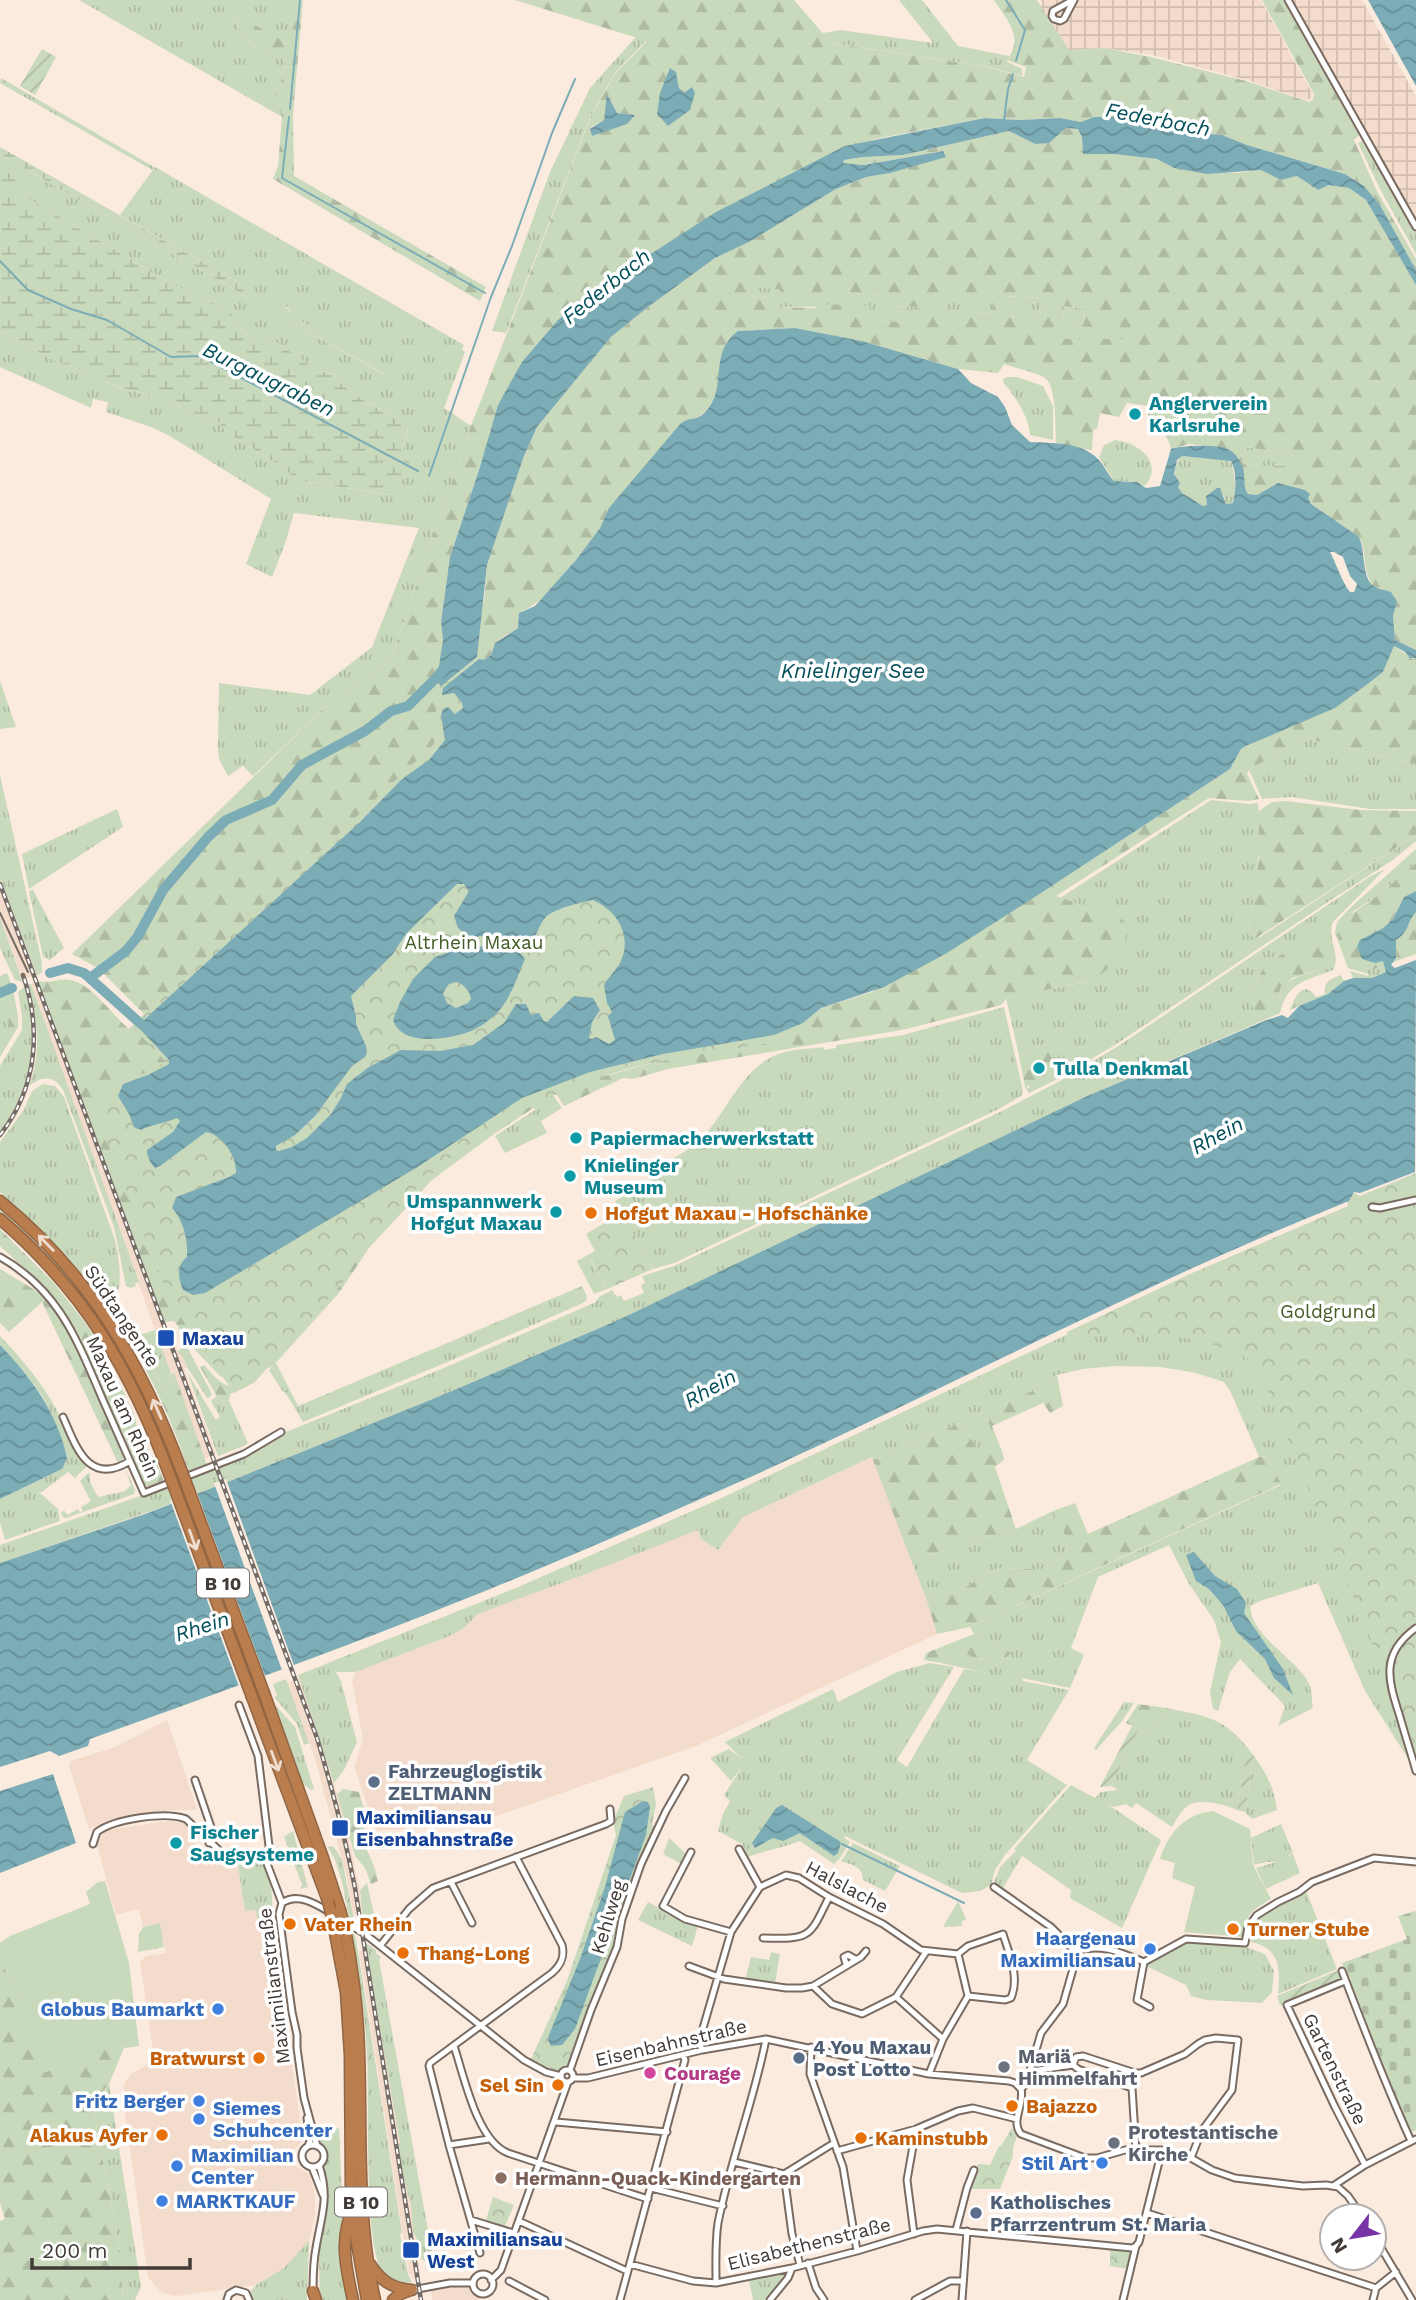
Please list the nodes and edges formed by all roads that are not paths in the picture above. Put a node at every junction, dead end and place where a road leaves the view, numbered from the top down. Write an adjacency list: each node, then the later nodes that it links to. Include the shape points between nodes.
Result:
1 (1288, 0): 2 (street)
2 (1416, 227)
3 (1416, 1200): 5 (street)
4 (0, 1201): 99 (highway, Südtangente / B 10, one-way to 4, bridge, via 360,2176 358,2016 345,1929 311,1825 182,1472 144,1381 107,1320 52,1248)
5 (1372, 1207)
6 (0, 1219): 88 (highway, Südtangente / B 10, one-way to 88, bridge, via 64,1282 111,1347 141,1404 328,1902 348,2019)
7 (0, 1257): 10 (street, Maxau am Rhein, via 33,1279 58,1307)
8 (63, 1417): 10 (street, via 78,1452 90,1464 112,1469)
9 (281, 1432): 10 (street, Maxau am Rhein, via 244,1454 144,1493)
10 (130, 1461)
11 (1416, 1628): 13 (street, via 1394,1652 1389,1676)
12 (239, 1705): 22 (street, Maximilianstraße, via 258,1756 270,1854)
13 (1416, 1770)
14 (685, 1778): 54 (street, Kehlweg, via 641,1864 617,1947)
15 (195, 1780): 17 (street, via 213,1833)
16 (610, 1809): 21 (street, via 611,1821 606,1824)
17 (209, 1843): 18 (street, via 186,1819 168,1815 111,1824 97,1832); 22 (street, via 223,1854)
18 (93, 1844)
19 (739, 1849): 25 (street)
20 (691, 1852): 30 (street, via 663,1906 685,1919)
21 (516, 1857): 24 (street); 46 (street, via 562,1945 563,1958 552,1973)
22 (266, 1861): 28 (street, Maximilianstraße)
23 (1416, 1862): 37 (street, via 1374,1858 1340,1870 1262,1910 1248,1927 1245,1943 1186,1939)
24 (451, 1882): 29 (street); 32 (street, via 433,1888 409,1909)
25 (760, 1887): 27 (street, Halslache, via 789,1875); 30 (street)
26 (994, 1887): 34 (street, via 1051,1927)
27 (829, 1897): 31 (street, via 812,1931 804,1936); 35 (street, Halslache)
28 (282, 1903): 32 (street, via 293,1898 309,1902); 60 (street, Maximilianstraße, via 279,1914)
29 (472, 1923)
30 (732, 1932): 40 (street)
31 (763, 1938)
32 (380, 1946): 46 (street)
33 (866, 1951): 42 (street)
34 (1075, 1951): 37 (street, via 1109,1948); 57 (street, via 1063,2004 1041,2033)
35 (926, 1952): 36 (street, Halslache); 44 (street)
36 (958, 1954): 43 (street); 43 (street, via 1003,1934 1014,1972 1013,1995 1008,1999)
37 (1144, 1962): 45 (street, via 1137,2000)
38 (689, 1966): 40 (street)
39 (1342, 1971): 41 (street)
40 (719, 1978): 42 (street, via 786,1988); 51 (street, via 699,2042)
41 (1345, 1980): 66 (street, via 1386,2085); 78 (street, Gartenstraße, via 1287,2005)
42 (813, 1986): 44 (street, via 832,2004 862,2014)
43 (968, 1996): 48 (street)
44 (896, 1997): 48 (street)
45 (1150, 2007)
46 (481, 2025): 49 (street); 56 (street, via 524,2060)
47 (766, 2039): 50 (street, Eisenbahnstraße); 51 (street, Eisenbahnstraße); 75 (street)
48 (943, 2039): 55 (street)
49 (454, 2046): 65 (street); 70 (street, via 429,2066)
50 (811, 2047): 55 (street, Eisenbahnstraße); 67 (street, via 810,2074)
51 (702, 2050): 52 (street, Eisenbahnstraße)
52 (684, 2055): 58 (street, Eisenbahnstraße); 64 (street)
53 (1073, 2065): 57 (street); 71 (street, via 1132,2088); 74 (street, via 1076,2057 1083,2056 1141,2073 1205,2040 1238,2040 1232,2090 1201,2132)
54 (570, 2070): 56 (street); 58 (street)
55 (929, 2074): 59 (street, Eisenbahnstraße, via 1009,2081)
56 (561, 2076): 58 (street)
57 (1028, 2076): 59 (street)
58 (571, 2080): 62 (street)
59 (1021, 2089): 61 (street)
60 (307, 2111): 68 (street, Maximilianstraße); 69 (street, Maximilianstraße)
61 (1017, 2119): 63 (street, via 973,2108); 71 (street, via 1021,2133 1079,2157)
62 (556, 2122): 64 (street); 76 (street)
63 (916, 2129): 73 (street); 95 (street, via 907,2180)
64 (667, 2132): 83 (street)
65 (489, 2139): 70 (street); 76 (street, via 501,2151)
66 (1414, 2140): 78 (street)
67 (834, 2143): 73 (street); 81 (street)
68 (308, 2146): 69 (street); 79 (street, via 302,2157)
69 (317, 2146): 77 (street, via 324,2157)
70 (449, 2146): 90 (street)
71 (1136, 2150): 72 (street)
72 (1162, 2150): 74 (street); 89 (street)
73 (837, 2151): 97 (street)
74 (1191, 2158): 82 (street, via 1235,2178)
75 (734, 2162): 81 (street); 87 (street)
76 (541, 2164): 85 (street); 91 (street)
77 (319, 2165): 79 (street); 84 (street)
78 (1365, 2165): 82 (street)
79 (312, 2167): 84 (street)
80 (974, 2170): 92 (street)
81 (784, 2175): 102 (street)
82 (1333, 2186): 86 (street)
83 (651, 2188): 85 (street); 87 (street)
84 (325, 2198): 113 (street, via 315,2251)
85 (648, 2199): 103 (street)
86 (1352, 2202)
87 (723, 2206): 110 (street)
88 (353, 2208): 117 (highway, via 346,2223 345,2247); 118 (highway, B 10)
89 (1147, 2213): 96 (street); 111 (street)
90 (471, 2220): 94 (street); 98 (street)
91 (519, 2221): 94 (street); 103 (street, Elisabethenstraße)
92 (956, 2230): 93 (street, Elisabethenstraße); 95 (street, Elisabethenstraße)
93 (967, 2231): 96 (street, Elisabethenstraße); 108 (street)
94 (513, 2233): 106 (street, via 501,2270)
95 (914, 2234): 97 (street, Elisabethenstraße)
96 (1136, 2246): 127 (street)
97 (857, 2251): 101 (street, Elisabethenstraße)
98 (480, 2253)
99 (367, 2258): 112 (highway, via 386,2283); 119 (highway, B 10)
100 (1388, 2260): 105 (street)
101 (808, 2263): 102 (street, Elisabethenstraße); 124 (street)
102 (800, 2265): 104 (street, Elisabethenstraße)
103 (628, 2267): 110 (street, Elisabethenstraße); 122 (street)
104 (792, 2268): 110 (street, Elisabethenstraße); 123 (street)
105 (1395, 2272): 111 (street); 129 (street)
106 (491, 2280): 109 (street, via 482,2275); 114 (street)
107 (509, 2281): 121 (street)
108 (963, 2281): 125 (street, via 950,2281); 126 (street)
109 (473, 2283): 112 (street); 114 (street, via 475,2291)
110 (716, 2283)
111 (1376, 2288): 128 (street)
112 (412, 2290): 120 (highway)
113 (314, 2297)
114 (485, 2297)
115 (227, 2300): 116 (street, via 236,2290)
116 (250, 2300)
117 (353, 2300)
118 (367, 2300)
119 (375, 2300)
120 (393, 2300)
121 (545, 2300)
122 (620, 2300)
123 (770, 2300)
124 (824, 2300)
125 (915, 2300)
126 (962, 2300)
127 (1123, 2300)
128 (1373, 2300)
129 (1412, 2300)

